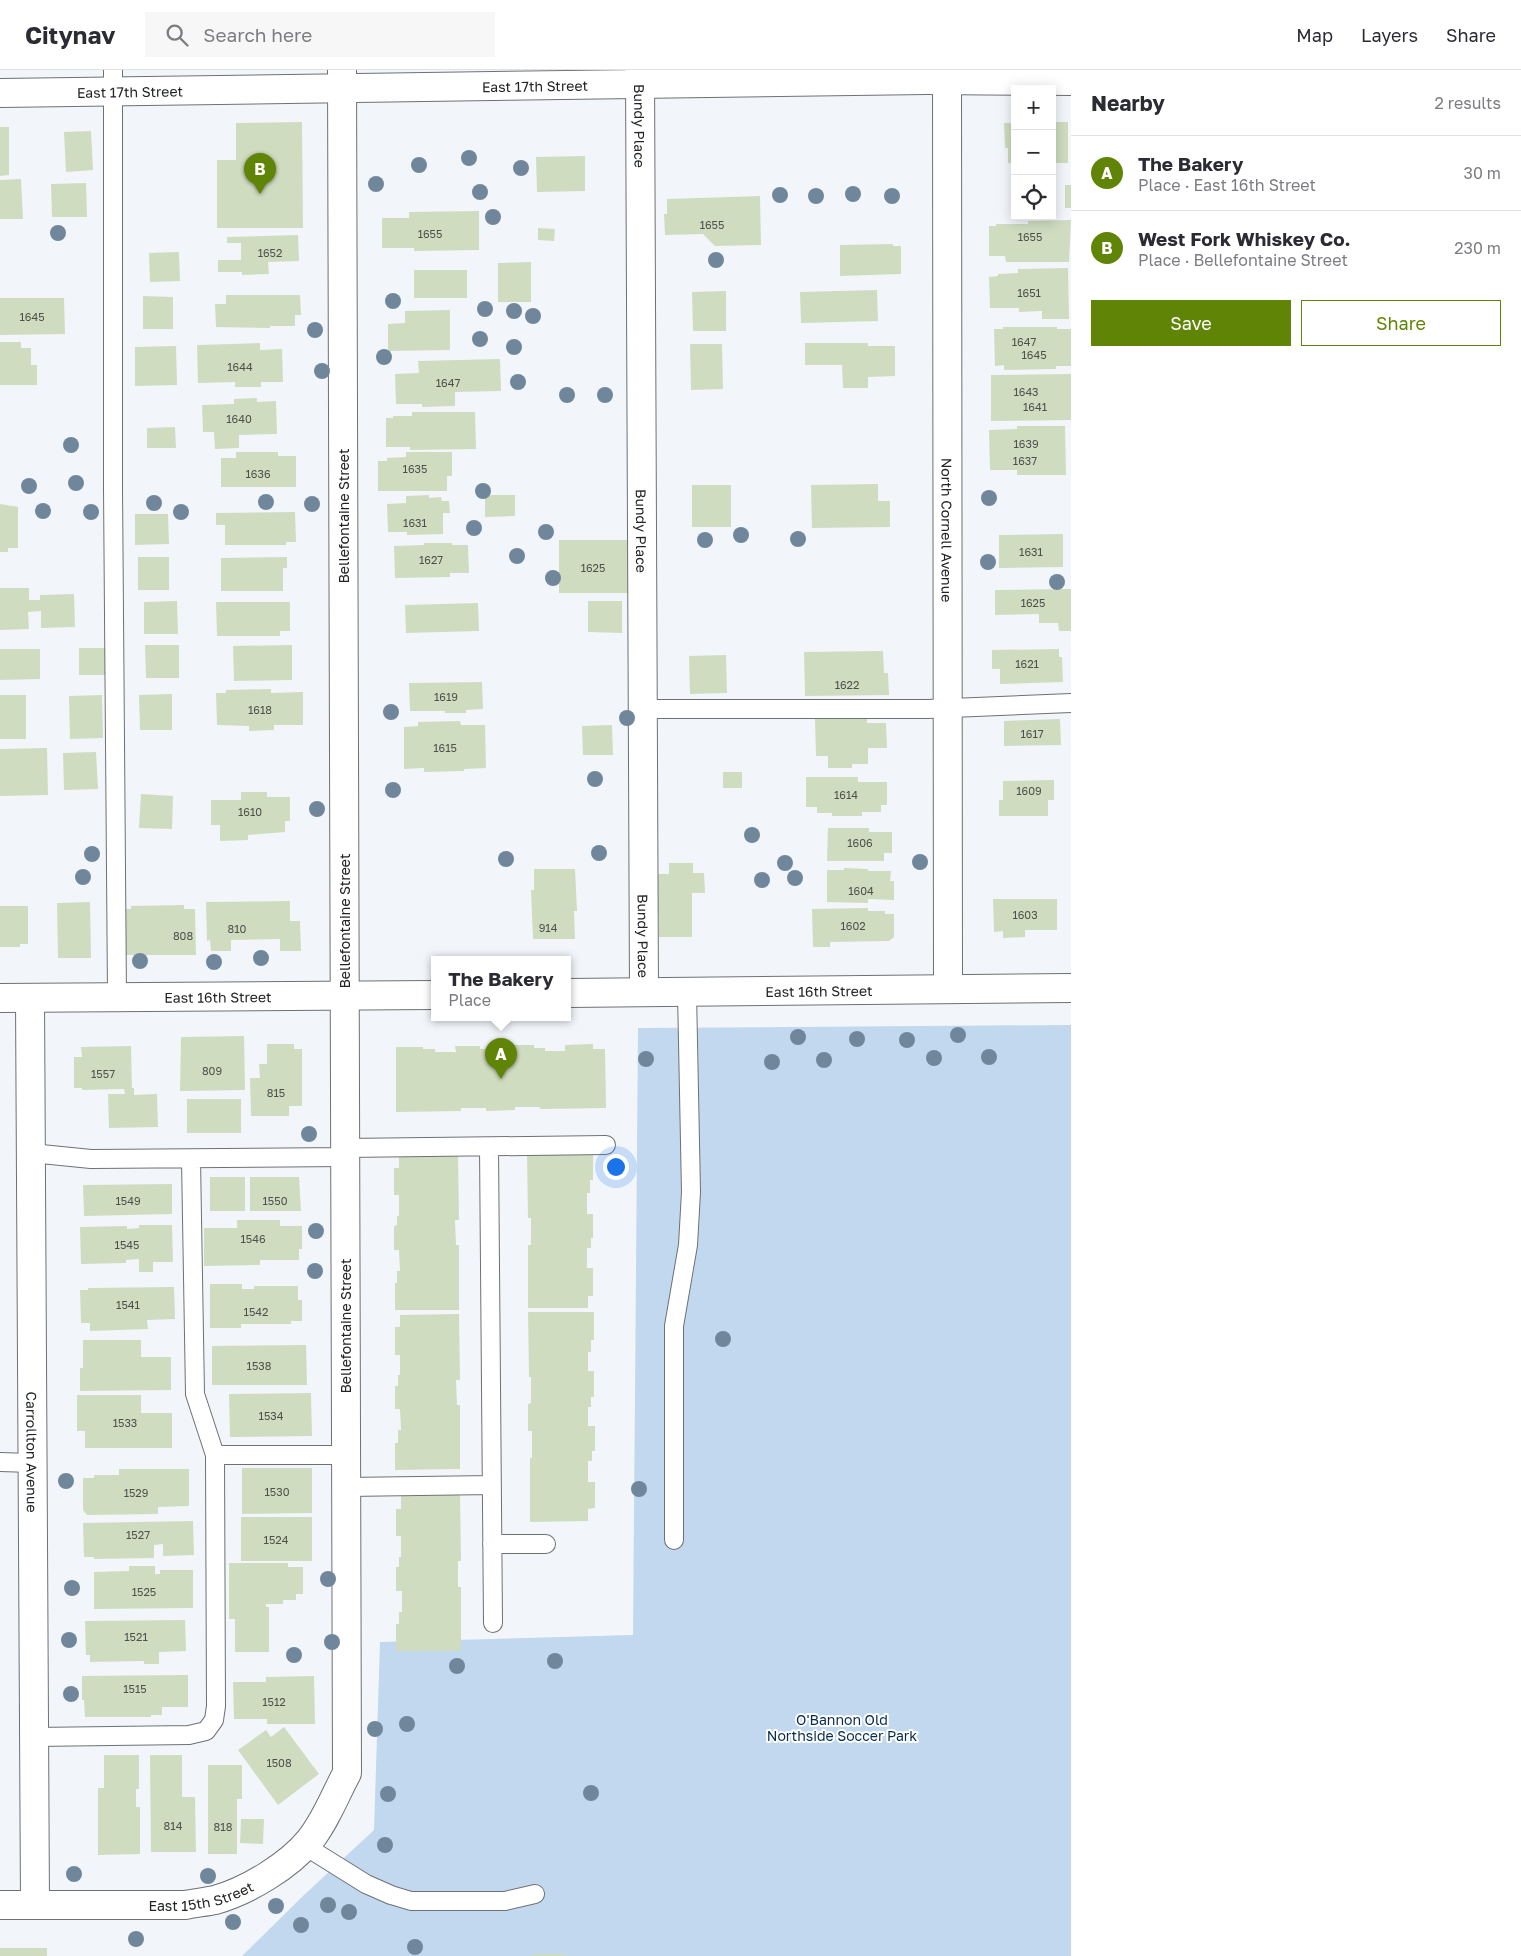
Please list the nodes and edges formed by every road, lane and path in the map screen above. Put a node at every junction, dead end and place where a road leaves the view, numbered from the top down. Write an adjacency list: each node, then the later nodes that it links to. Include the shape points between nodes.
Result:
1 (947, 75): 2 (street, East 17th Street); 5 (street, East 17th Street); 8 (street, North Cornell Avenue)
2 (640, 77): 3 (street, East 17th Street); 9 (street, Bundy Place)
3 (342, 79): 4 (street, East 17th Street); 16 (street, Bellefontaine Street)
4 (113, 80): 6 (street, East 17th Street); 17 (lane)
5 (1071, 81)
6 (0, 93)
7 (1071, 703): 8 (lane)
8 (947, 708): 9 (lane); 11 (street, North Cornell Avenue)
9 (643, 709): 12 (street, Bundy Place)
10 (1071, 988): 11 (street, East 16th Street)
11 (948, 989): 13 (street, East 16th Street)
12 (644, 992): 13 (street, East 16th Street); 14 (street, East 16th Street)
13 (687, 992): 31 (lane, via 691,1192 688,1245 674,1326)
14 (571, 993)
15 (431, 995): 16 (street, East 16th Street)
16 (344, 996): 17 (street, East 16th Street); 23 (street, Bellefontaine Street)
17 (117, 997): 19 (street, East 16th Street)
18 (0, 998): 19 (street, East 16th Street)
19 (30, 998): 22 (street, Carrollton Avenue)
20 (606, 1145): 21 (lane)
21 (489, 1146): 23 (lane); 29 (lane)
22 (31, 1153): 24 (lane, via 92,1159); 28 (street, Carrollton Avenue)
23 (345, 1153): 24 (lane); 26 (street, Bellefontaine Street)
24 (191, 1159): 25 (lane, via 195,1394)
25 (215, 1455): 26 (lane); 35 (lane, via 214,1720 206,1731 189,1734)
26 (346, 1455): 30 (street, Bellefontaine Street)
27 (0, 1462): 28 (lane)
28 (32, 1463): 35 (street, Carrollton Avenue)
29 (492, 1485): 30 (lane); 32 (lane)
30 (346, 1487): 36 (street, Bellefontaine Street)
31 (674, 1540)
32 (492, 1544): 33 (lane); 34 (lane)
33 (546, 1544)
34 (493, 1623)
35 (34, 1737): 40 (street, Carrollton Avenue)
36 (347, 1772): 37 (street, East 15th Street, via 320,1826)
37 (305, 1846): 38 (lane, via 366,1884 411,1901 505,1901); 40 (street, East 15th Street, via 267,1876 214,1900 185,1905)
38 (535, 1894)
39 (0, 1905): 40 (street, East 15th Street)
40 (35, 1905)

